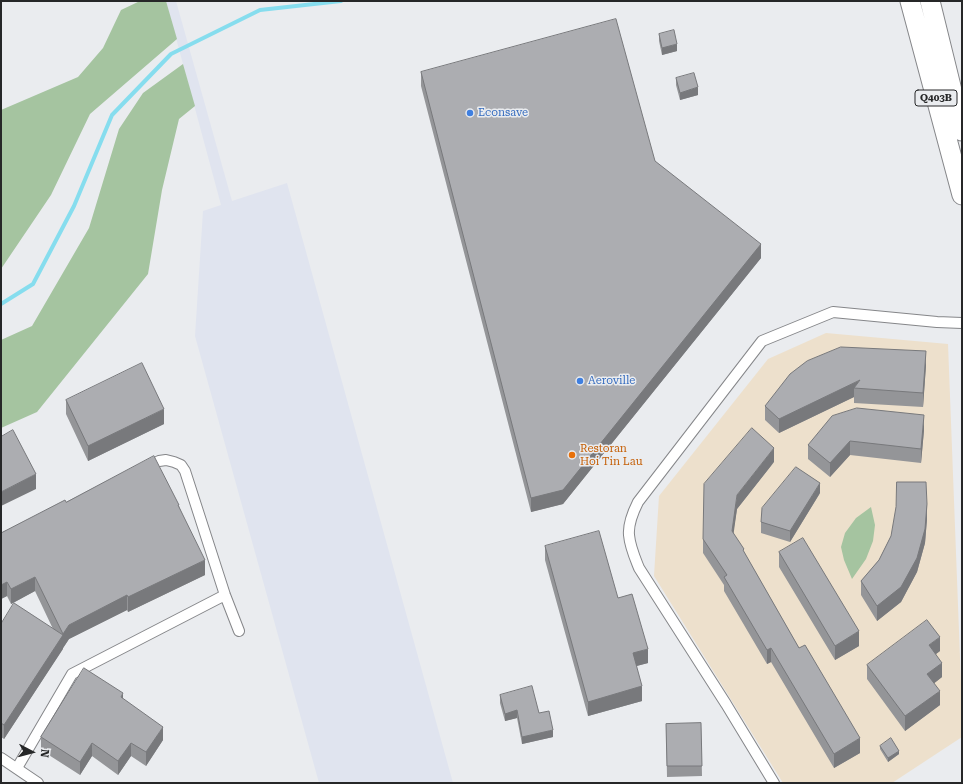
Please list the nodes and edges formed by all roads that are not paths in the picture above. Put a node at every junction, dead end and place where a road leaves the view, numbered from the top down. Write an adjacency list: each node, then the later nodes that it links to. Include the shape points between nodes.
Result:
1 (910, 1): 4 (highway, Q403B)
2 (930, 1): 3 (highway)
3 (962, 131)
4 (962, 194)
5 (962, 323): 12 (street, via 833,312 762,342 638,502 632,515 629,535 639,568)
6 (138, 471): 7 (street, via 166,460 181,465)
7 (225, 595): 8 (street); 10 (street, via 72,674)
8 (239, 631)
9 (1, 758): 10 (street)
10 (17, 768): 11 (street)
11 (38, 783)
12 (774, 783)

